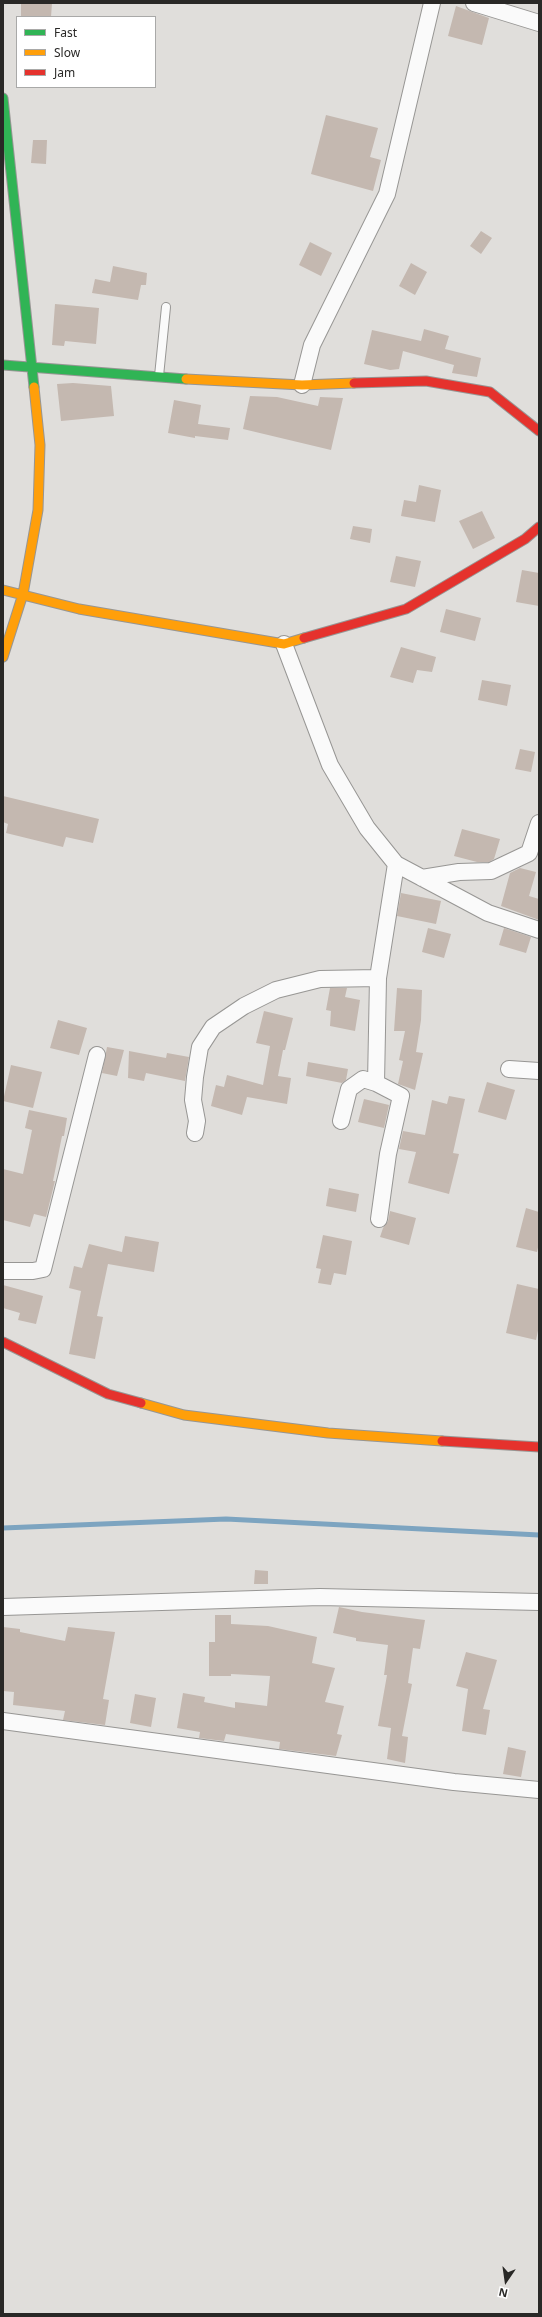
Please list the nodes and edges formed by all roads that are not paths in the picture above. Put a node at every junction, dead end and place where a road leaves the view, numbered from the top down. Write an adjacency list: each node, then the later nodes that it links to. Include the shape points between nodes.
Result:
1 (432, 3): 10 (street, via 386,194 312,344)
2 (474, 3): 3 (street)
3 (539, 23)
4 (3, 98): 5 (street)
5 (5, 138): 8 (street)
6 (166, 307): 9 (lane)
7 (3, 364): 8 (street)
8 (33, 365): 9 (street); 14 (street, via 40,445 38,510)
9 (160, 376): 10 (street)
10 (302, 385): 11 (street, via 426,381 490,392)
11 (539, 431)
12 (539, 526): 15 (street, via 525,539 406,609)
13 (3, 590): 14 (street)
14 (23, 594): 15 (street, via 79,609); 16 (street)
15 (284, 644): 18 (street, via 330,765 367,828)
16 (3, 658)
17 (539, 823): 19 (street, via 529,853 491,871 459,872)
18 (396, 864): 19 (street); 21 (street)
19 (422, 878): 20 (street, via 488,913)
20 (539, 930)
21 (378, 978): 25 (street); 27 (street, via 320,979 276,990 244,1006 213,1027 200,1047 193,1100 197,1121)
22 (97, 1055): 29 (street, via 43,1269)
23 (509, 1069): 24 (street)
24 (539, 1071)
25 (376, 1083): 26 (street, via 363,1079 349,1089); 28 (street, via 401,1096 388,1154)
26 (341, 1121)
27 (195, 1133)
28 (379, 1219)
29 (3, 1271)
30 (3, 1342): 31 (street, via 108,1394 184,1415 328,1433)
31 (539, 1447)
32 (539, 1602): 33 (street, via 320,1597)
33 (3, 1607)
34 (3, 1721): 35 (street, via 454,1782)
35 (539, 1790)

